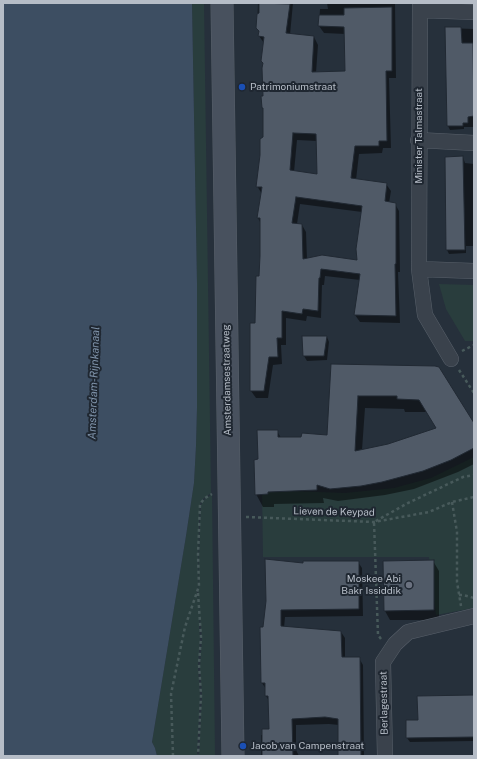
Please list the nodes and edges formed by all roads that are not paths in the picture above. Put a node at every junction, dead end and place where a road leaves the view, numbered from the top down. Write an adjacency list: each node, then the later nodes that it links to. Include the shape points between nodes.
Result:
1 (222, 3): 10 (main road, Amsterdamsestraatweg)
2 (420, 6): 3 (street); 4 (street, Minister Talmastraat)
3 (474, 12)
4 (418, 140): 5 (street); 6 (street, Minister Talmastraat)
5 (474, 143)
6 (419, 269): 7 (street); 8 (street, Minister Talmastraat, via 425,315)
7 (474, 271)
8 (451, 359)
9 (468, 617): 11 (street, Berlagestraat, via 408,632 395,644 383,662)
10 (233, 756)
11 (385, 756)

